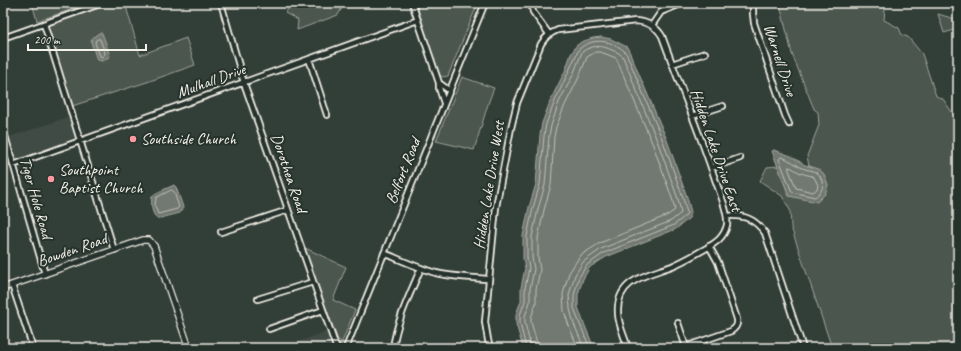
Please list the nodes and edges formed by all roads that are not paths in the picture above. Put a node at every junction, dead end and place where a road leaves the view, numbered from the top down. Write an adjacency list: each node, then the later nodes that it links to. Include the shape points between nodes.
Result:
1 (103, 3): 9 (street)
2 (221, 3): 16 (street, Dorothea Road)
3 (412, 3): 8 (street)
4 (485, 3): 18 (street, Belfort Road)
5 (531, 3): 11 (street, via 533,12)
6 (683, 3): 10 (street, via 661,12)
7 (753, 3): 23 (street, Warnell Drive, via 754,23)
8 (418, 20): 14 (street, Mulhall Drive); 17 (street)
9 (44, 24): 12 (street); 25 (street)
10 (652, 25): 11 (street, via 636,21 563,28); 15 (street, Hidden Lake Drive East, via 662,36)
11 (550, 34): 37 (street, Hidden Lake Drive West, via 541,44 514,114 496,206)
12 (3, 38)
13 (705, 53): 15 (street)
14 (309, 59): 16 (street, Mulhall Drive); 21 (street)
15 (672, 64): 22 (street, Hidden Lake Drive East)
16 (244, 83): 25 (street, Mulhall Drive); 29 (street, Dorothea Road)
17 (439, 83): 18 (street); 19 (street)
18 (450, 91): 19 (street, Belfort Road)
19 (444, 103): 34 (street, Belfort Road)
20 (723, 106): 22 (street)
21 (327, 115)
22 (692, 116): 28 (street, Hidden Lake Drive East)
23 (789, 124)
24 (3, 130): 27 (street, Tiger Hole Road)
25 (80, 141): 27 (street, Mulhall Drive); 33 (street)
26 (740, 158): 28 (street)
27 (13, 165): 36 (street, Tiger Hole Road)
28 (711, 168): 30 (street, Hidden Lake Drive East)
29 (288, 210): 31 (street); 38 (street, Dorothea Road)
30 (727, 216): 32 (street, Hidden Lake Drive East, via 723,234); 53 (street, via 750,219 765,233)
31 (222, 232)
32 (709, 246): 45 (street, via 718,262 737,325 731,331); 52 (street, Hidden Lake Drive East, via 680,263 635,280 626,288 619,300 618,319)
33 (114, 250): 36 (main road, Bowden Road); 47 (main road, Bowden Road, via 150,240)
34 (384, 253): 35 (street); 49 (street, Belfort Road)
35 (421, 268): 37 (street, via 442,274); 50 (street, via 400,320)
36 (45, 274): 39 (main road, Bowden Road)
37 (489, 279): 51 (street, Hidden Lake Drive West, via 485,322)
38 (313, 282): 41 (street); 42 (street, Dorothea Road)
39 (12, 284): 40 (main road, Bowden Road); 46 (street)
40 (3, 288)
41 (258, 299)
42 (323, 310): 44 (street); 48 (street, Dorothea Road, via 336,347)
43 (678, 323): 45 (street)
44 (269, 328)
45 (684, 347)
46 (33, 348)
47 (189, 348)
48 (339, 348)
49 (346, 348)
50 (392, 348)
51 (490, 348)
52 (628, 348)
53 (803, 348)

